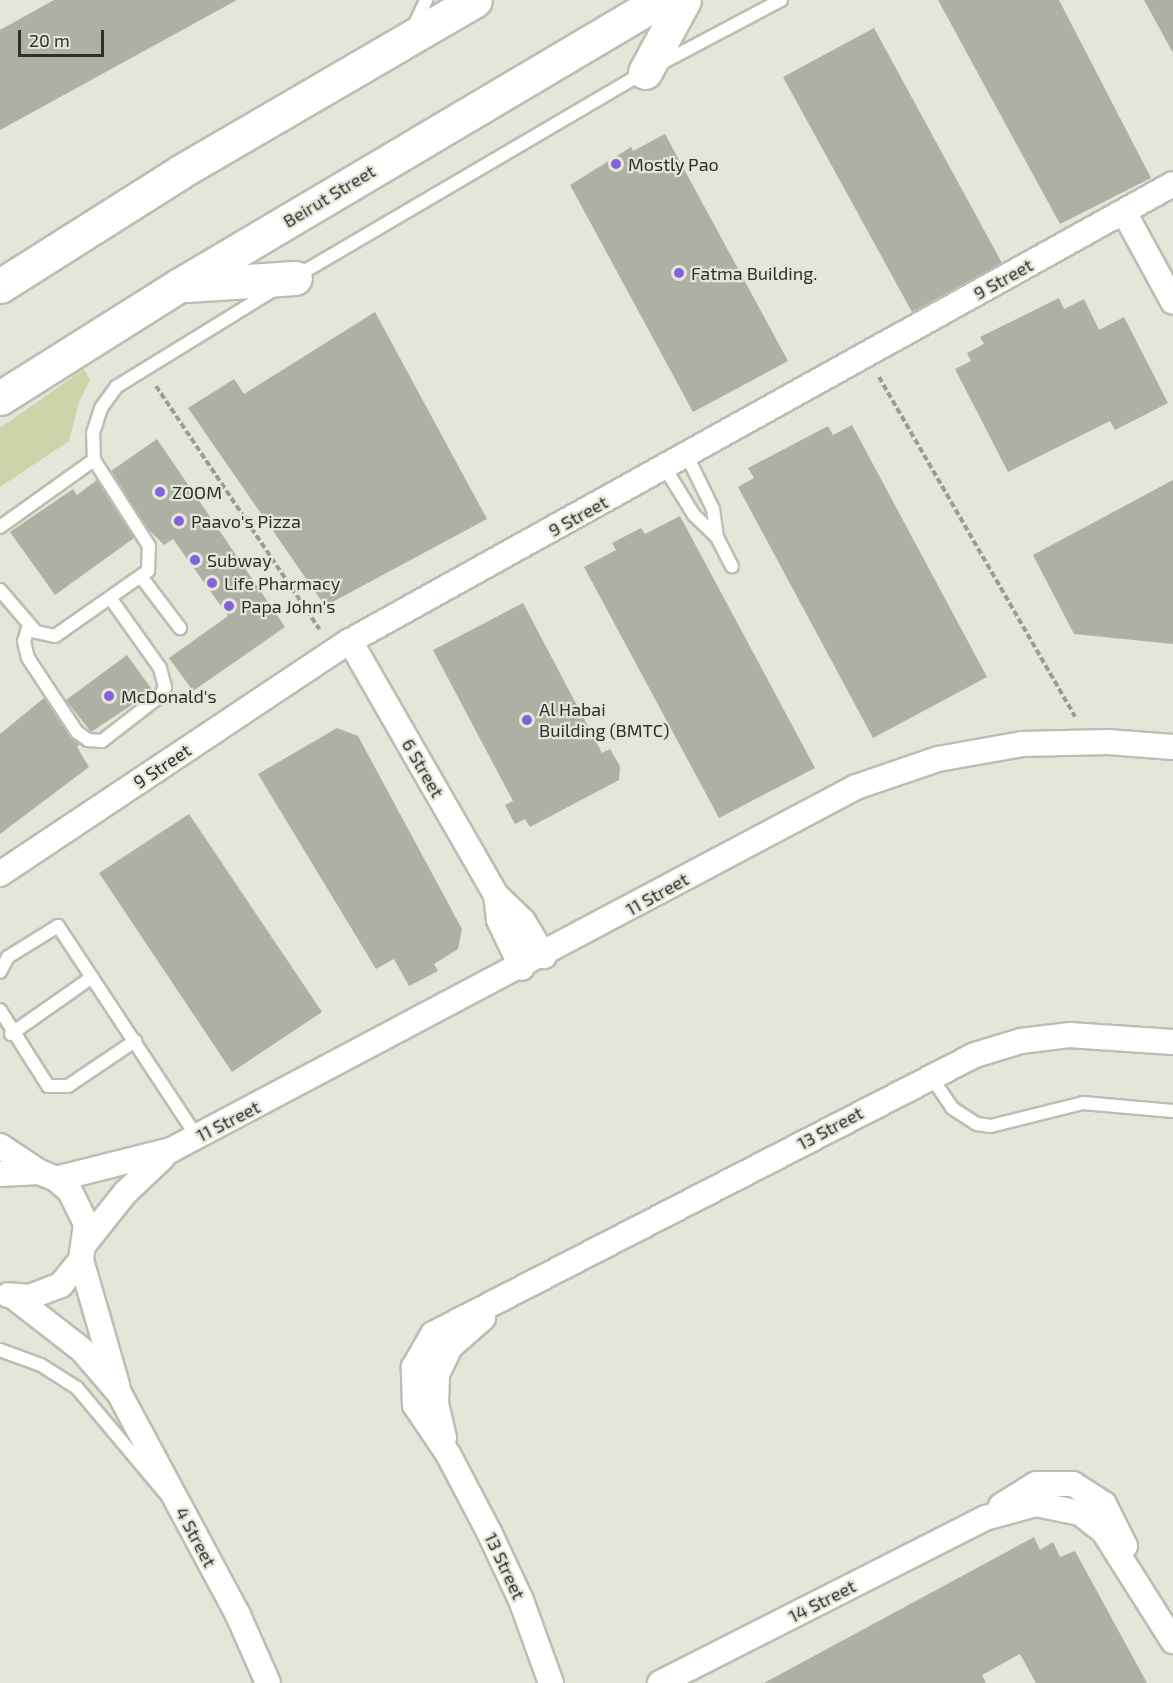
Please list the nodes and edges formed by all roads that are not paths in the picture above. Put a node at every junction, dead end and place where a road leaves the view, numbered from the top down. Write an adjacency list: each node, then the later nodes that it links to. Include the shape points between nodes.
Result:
1 (426, 0): 6 (lane)
2 (475, 0): 6 (main road)
3 (662, 0): 12 (main road, Beirut Street)
4 (684, 0): 7 (main road)
5 (781, 0): 7 (lane)
6 (406, 38): 11 (main road)
7 (645, 72): 10 (lane)
8 (1173, 184): 9 (street, 9 Street)
9 (1124, 212): 13 (street); 15 (street, 9 Street)
10 (295, 278): 12 (main road); 16 (lane, via 116,387 100,408 93,433)
11 (0, 286)
12 (178, 286): 14 (main road, Beirut Street)
13 (1173, 302)
14 (0, 398)
15 (687, 456): 17 (street, 9 Street); 19 (lane, via 713,509)
16 (94, 460): 18 (lane); 21 (lane, via 149,546 152,563)
17 (665, 468): 19 (lane, via 694,515); 26 (street, 9 Street)
18 (0, 527)
19 (717, 537): 20 (lane)
20 (732, 566)
21 (142, 578): 23 (lane); 25 (lane)
22 (0, 590): 24 (lane)
23 (111, 599): 24 (lane, via 55,636 36,632); 24 (lane, via 159,668 165,687 160,696 102,741 88,740 77,732 28,658 24,641)
24 (29, 625)
25 (180, 628)
26 (342, 646): 28 (street, 9 Street); 29 (street, 6 Street)
27 (1173, 747): 30 (street, 11 Street, via 1090,741 980,750 856,787)
28 (0, 874)
29 (496, 895): 30 (street, 6 Street, via 523,921); 31 (street, 6 Street, via 499,920)
30 (543, 956): 31 (street, 11 Street)
31 (522, 968): 40 (street, 11 Street)
32 (0, 972): 33 (lane, via 8,957 58,926)
33 (92, 977): 35 (lane); 36 (lane)
34 (0, 1010): 35 (lane)
35 (11, 1034): 36 (lane, via 48,1086 68,1086)
36 (135, 1041): 40 (lane)
37 (1173, 1042): 38 (street, 13 Street, via 1069,1035 1021,1041)
38 (930, 1075): 39 (lane, via 952,1108 977,1124 991,1126 1083,1103); 52 (street, 13 Street, via 508,1298 460,1336 437,1374 435,1404 448,1454 521,1600)
39 (1173, 1111)
40 (197, 1137): 42 (street, 11 Street)
41 (0, 1146): 44 (street)
42 (171, 1150): 44 (street, 11 Street); 45 (street, 11 Street, via 125,1193)
43 (0, 1174): 44 (street, 11 Street)
44 (47, 1175): 45 (street, 4 Street, via 80,1206)
45 (84, 1251): 46 (street, 11 Street, via 61,1285 30,1297); 48 (street, 4 Street)
46 (4, 1294): 48 (street, 4 Street, via 82,1350)
47 (0, 1350): 49 (lane, via 41,1365 77,1388 143,1471)
48 (119, 1393): 49 (street, 4 Street)
49 (180, 1505): 51 (street, 4 Street)
50 (1173, 1641): 53 (street, 14 Street, via 1138,1579 1104,1504 1073,1484 1036,1484 985,1518)
51 (268, 1683)
52 (551, 1683)
53 (660, 1683)

